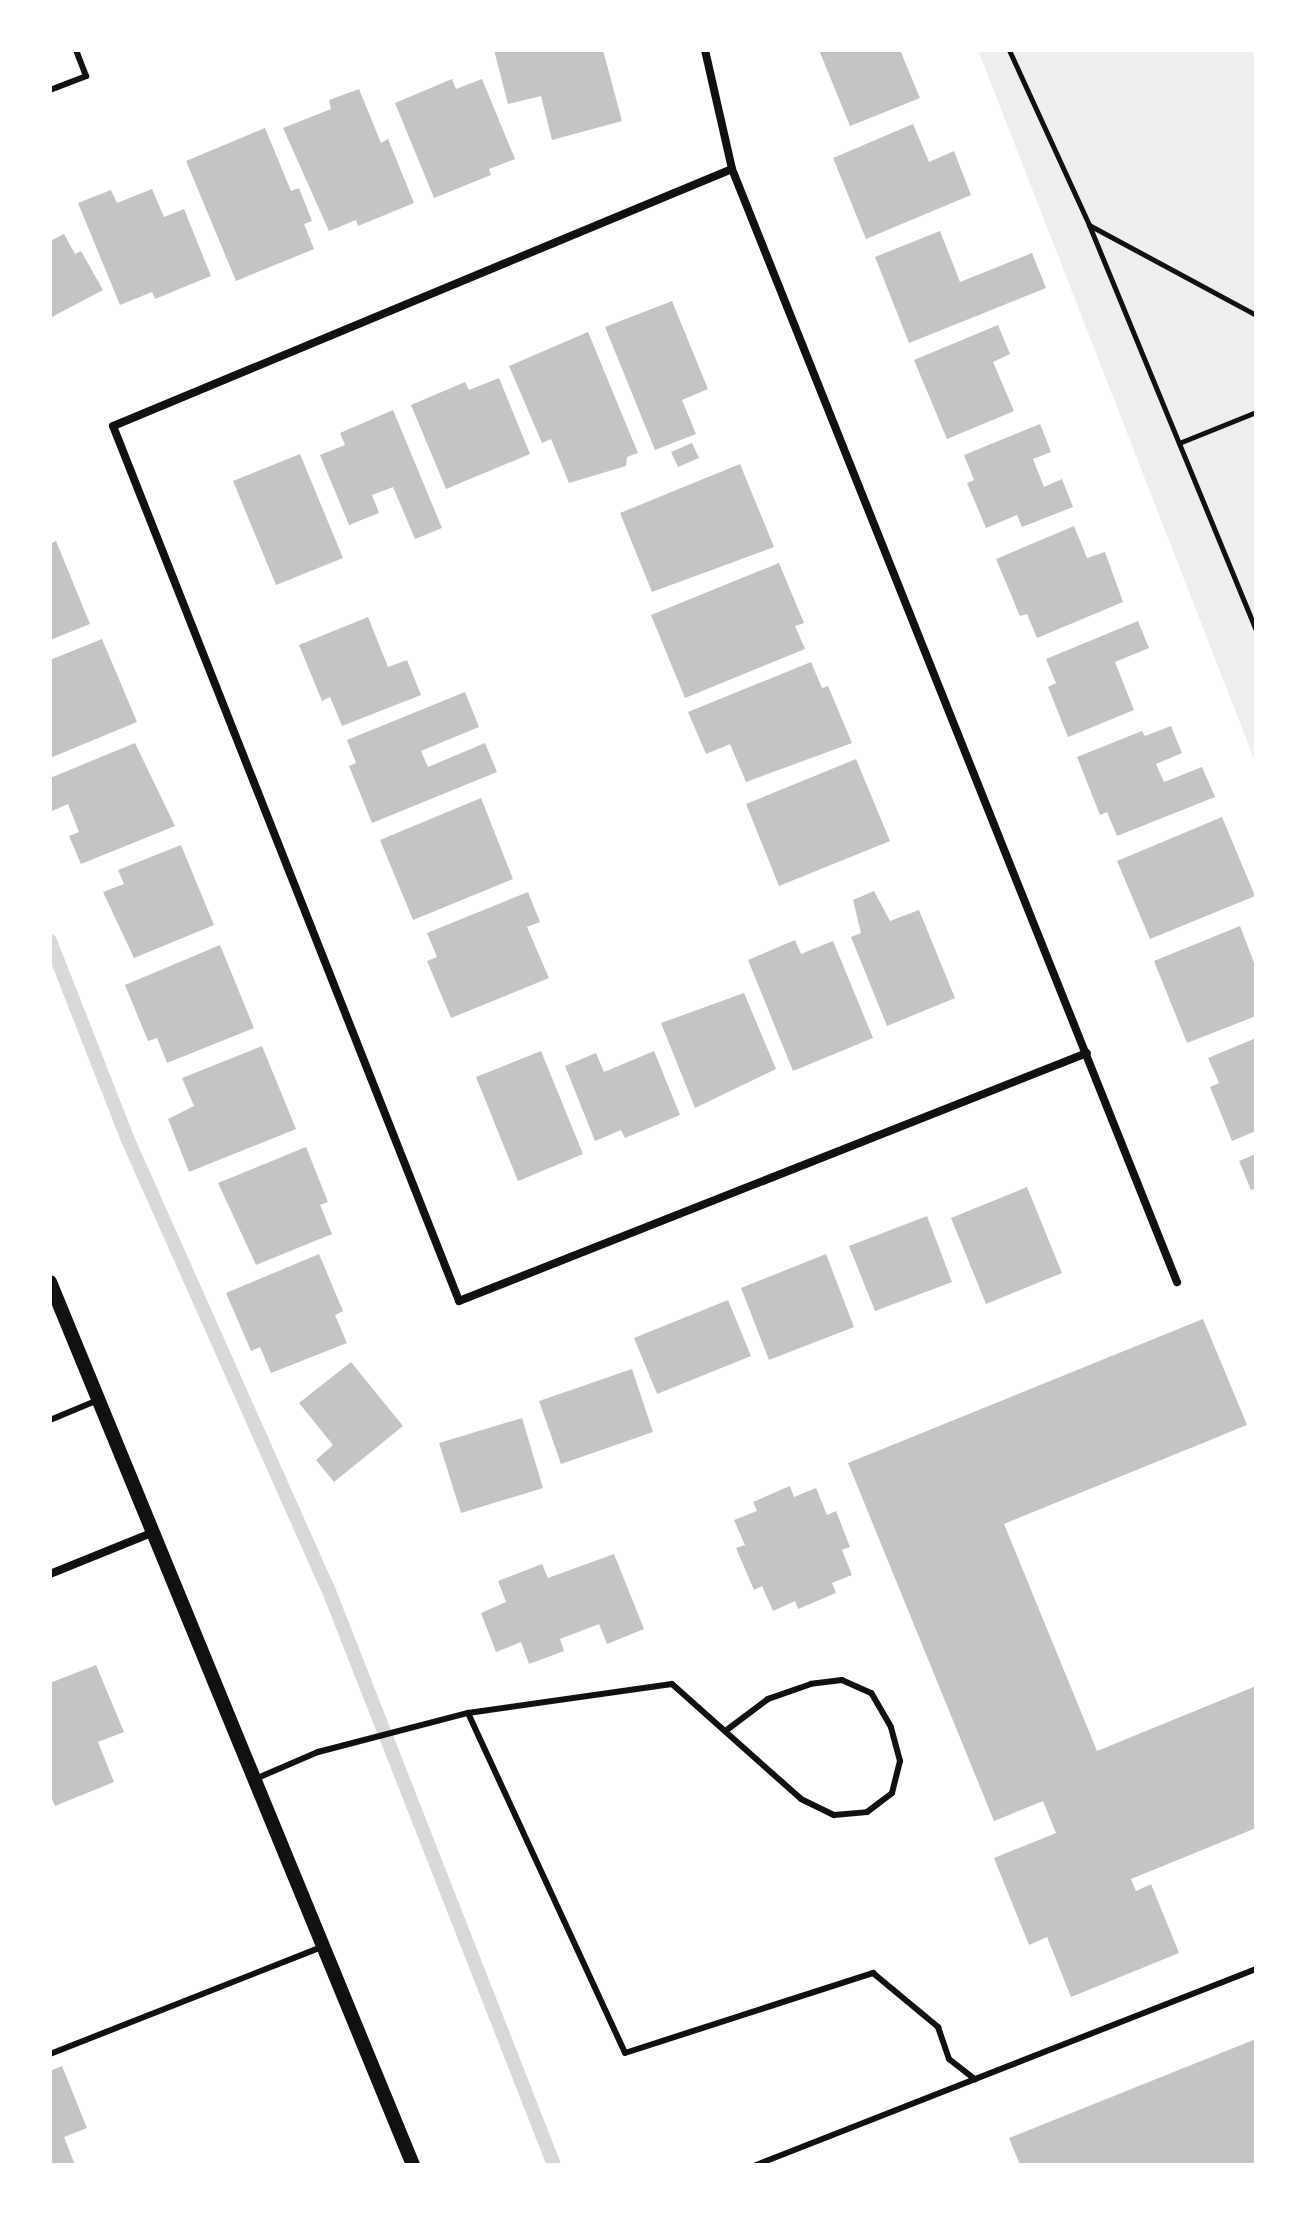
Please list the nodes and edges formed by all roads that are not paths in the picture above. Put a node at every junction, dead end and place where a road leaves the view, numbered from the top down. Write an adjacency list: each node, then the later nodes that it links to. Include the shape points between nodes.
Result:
1 (76, 50): 3 (lane, via 86,76)
2 (705, 50): 4 (street)
3 (50, 90)
4 (732, 169): 5 (street); 5 (street, via 113,426 459,1301)
5 (1087, 1053): 7 (street)
6 (50, 1282): 8 (street)
7 (1177, 1282)
8 (98, 1400): 9 (lane); 10 (street)
9 (50, 1420)
10 (155, 1531): 11 (street); 14 (street)
11 (50, 1574)
12 (468, 1713): 13 (lane, via 672,1684); 14 (lane, via 318,1752); 18 (lane, via 625,2053 873,1973 938,2027 949,2059)
13 (728, 1729): 13 (lane, via 801,1799 834,1815 867,1812 892,1793 900,1761 891,1727 871,1693 842,1680 768,1699)
14 (255, 1779): 15 (street)
15 (324, 1945): 17 (lane); 19 (street)
16 (1256, 1969): 18 (lane)
17 (50, 2054)
18 (975, 2079): 20 (lane)
19 (413, 2165)
20 (756, 2165)

